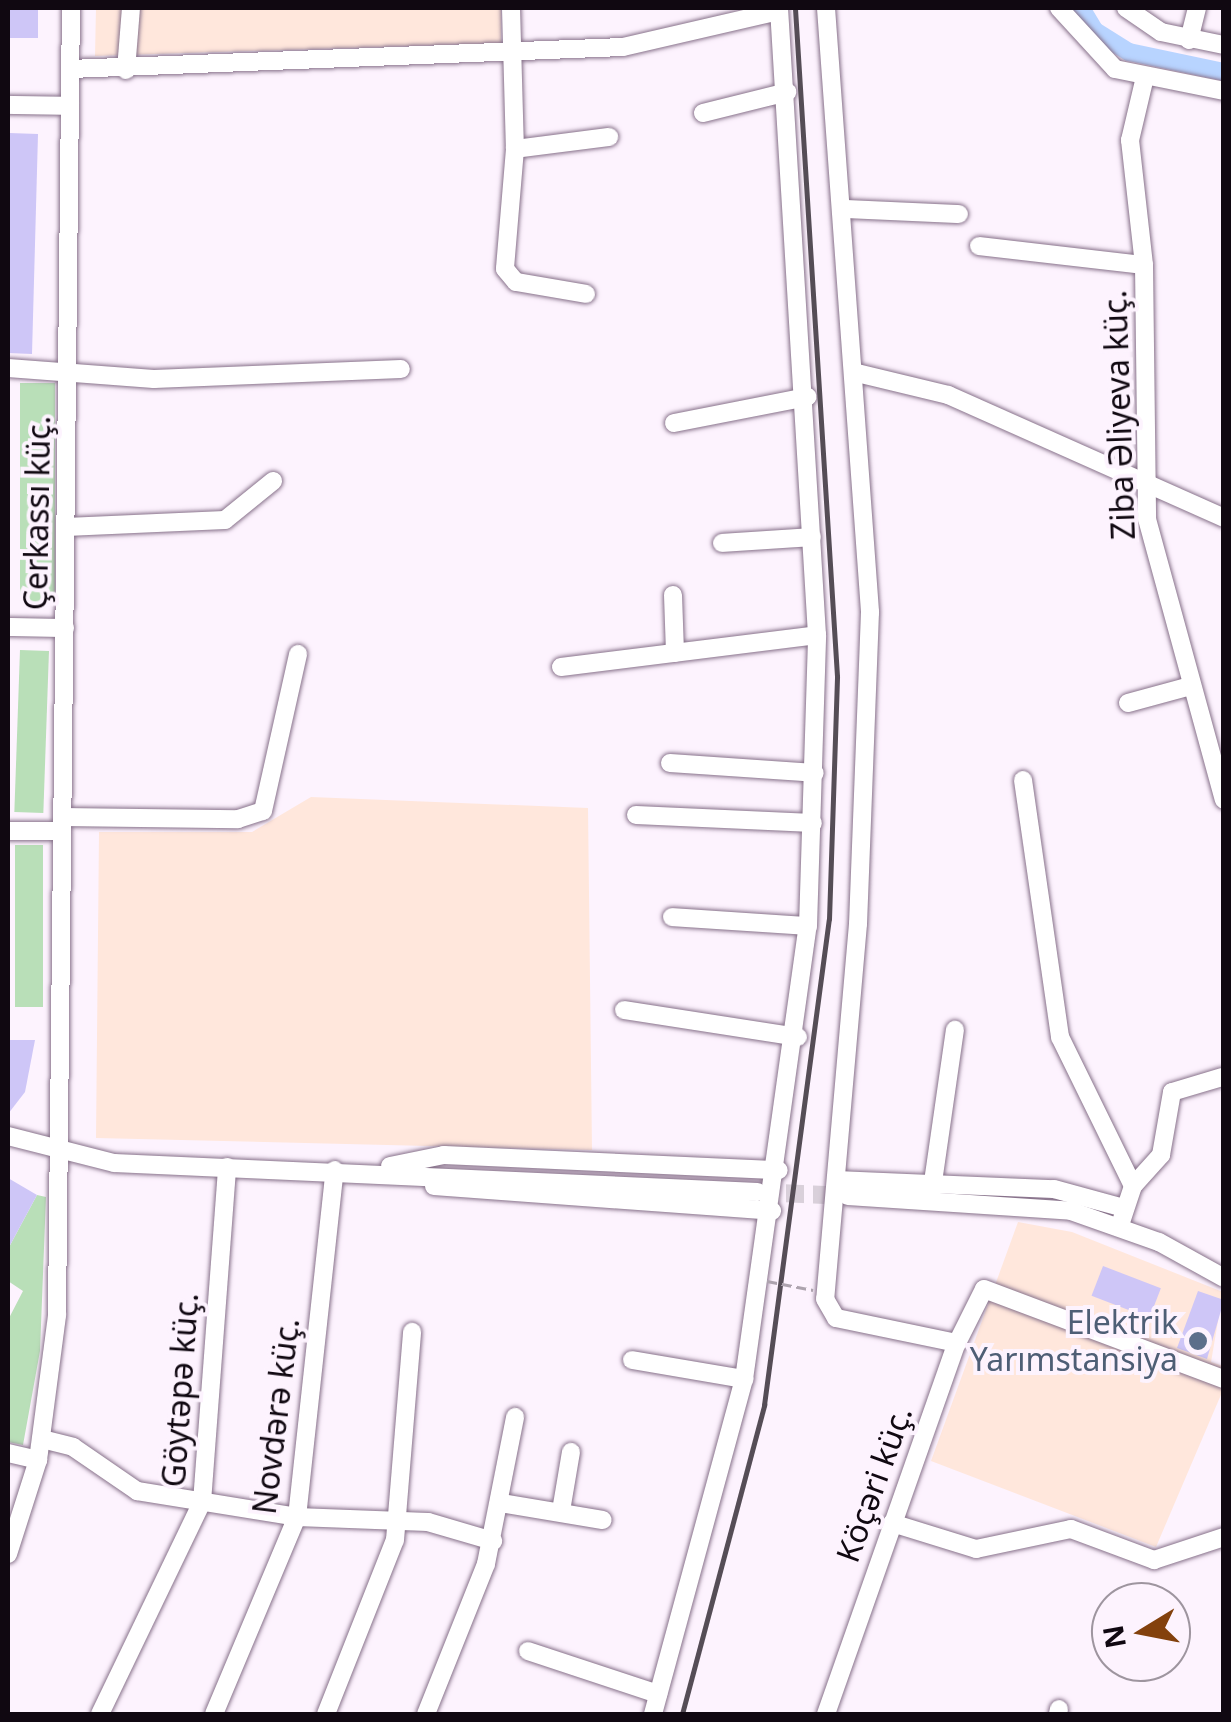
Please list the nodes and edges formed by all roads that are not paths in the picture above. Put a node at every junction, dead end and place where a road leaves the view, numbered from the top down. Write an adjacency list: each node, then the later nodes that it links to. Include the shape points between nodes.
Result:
1 (71, 8): 12 (street, Çerkassı küç.)
2 (131, 8): 13 (street)
3 (511, 8): 11 (street)
4 (826, 8): 22 (street)
5 (1060, 8): 14 (street, via 1090,50)
6 (1126, 8): 9 (street)
7 (1197, 8): 9 (street)
8 (779, 9): 11 (street, via 623,46); 15 (street)
9 (1188, 40): 10 (street)
10 (1224, 45)
11 (510, 50): 13 (street); 21 (street)
12 (70, 69): 13 (street); 18 (street, Çerkassı küç.)
13 (126, 70)
14 (1144, 81): 16 (street); 25 (street, Ziba Əliyeva küç., via 1130,128)
15 (787, 92): 19 (street); 31 (street)
16 (1224, 92)
17 (8, 105): 18 (street)
18 (70, 106): 29 (street, Çerkassı küç.)
19 (703, 114)
20 (608, 138): 21 (street)
21 (515, 149): 26 (street, via 508,277)
22 (844, 208): 23 (street); 30 (street)
23 (960, 214)
24 (979, 246): 25 (street)
25 (1144, 265): 34 (street, Ziba Əliyeva küç.)
26 (586, 294)
27 (8, 368): 29 (street)
28 (402, 369): 29 (street, via 154,379)
29 (69, 372): 36 (street, Çerkassı küç.)
30 (857, 373): 34 (street, via 948,395); 68 (street, via 870,612)
31 (807, 397): 32 (street); 37 (street)
32 (674, 423)
33 (274, 481): 36 (street, via 226,520)
34 (1148, 482): 35 (street); 46 (street, Ziba Əliyeva küç., via 1150,536)
35 (1224, 518)
36 (66, 527): 41 (street, Çerkassı küç.)
37 (812, 537): 38 (street); 42 (street)
38 (722, 543)
39 (672, 595): 43 (street)
40 (8, 627): 41 (street)
41 (65, 628): 54 (street, Çerkassı küç.)
42 (816, 635): 43 (street); 49 (street)
43 (674, 653): 45 (street)
44 (298, 654): 54 (street, via 263,811 238,819)
45 (562, 667)
46 (1187, 687): 47 (street); 51 (street, Ziba Əliyeva küç.)
47 (1128, 703)
48 (670, 763): 49 (street)
49 (815, 773): 53 (street)
50 (1023, 780): 69 (street, via 1060,1037)
51 (1224, 800)
52 (636, 814): 53 (street)
53 (813, 823): 57 (street)
54 (62, 824): 55 (street); 63 (street, Çerkassı küç.)
55 (8, 831)
56 (672, 917): 57 (street)
57 (808, 926): 60 (street)
58 (624, 1010): 60 (street)
59 (956, 1030): 70 (street)
60 (798, 1037): 66 (street)
61 (1222, 1077): 69 (street, via 1172,1092 1162,1155)
62 (8, 1136): 63 (street)
63 (60, 1154): 64 (street); 82 (street, Çerkassı küç., via 57,1315)
64 (227, 1166): 65 (street); 86 (street, Göytəpə küç.)
65 (334, 1170): 67 (street); 89 (street, Novdərə küç.)
66 (779, 1170): 67 (street, via 444,1155); 73 (street)
67 (365, 1171): 71 (street); 73 (street, via 442,1187)
68 (836, 1180): 70 (street); 77 (street, via 829,1311 866,1328)
69 (1133, 1186): 74 (street)
70 (932, 1188): 74 (street, via 1054,1189)
71 (757, 1192)
72 (848, 1196): 74 (street, via 1031,1204)
73 (772, 1211): 79 (street)
74 (1122, 1216): 75 (street)
75 (1224, 1278)
76 (412, 1332): 90 (street)
77 (957, 1343): 80 (street, Köçəri küç., via 978,1296 996,1290); 92 (street, Köçəri küç.)
78 (632, 1360): 79 (street)
79 (744, 1379): 97 (street)
80 (1224, 1379)
81 (515, 1418): 87 (street)
82 (42, 1439): 85 (street, Çerkassı küç.); 86 (street, via 87,1455 116,1484)
83 (570, 1452): 88 (street)
84 (8, 1454): 85 (street)
85 (38, 1460): 95 (street, Çerkassı küç.)
86 (202, 1502): 89 (street); 98 (street, Göytəpə küç.)
87 (501, 1503): 88 (street); 94 (street)
88 (560, 1510): 91 (street)
89 (297, 1517): 90 (street); 99 (street, Novdərə küç.)
90 (398, 1520): 94 (street); 100 (street)
91 (603, 1520)
92 (892, 1523): 93 (street, via 976,1549 1072,1529 1154,1560); 103 (street, Köçəri küç.)
93 (1224, 1538)
94 (493, 1541): 101 (street)
95 (8, 1554)
96 (528, 1651): 97 (street)
97 (658, 1694): 102 (street)
98 (100, 1714)
99 (214, 1714)
100 (326, 1714)
101 (426, 1714)
102 (652, 1714)
103 (826, 1714)

